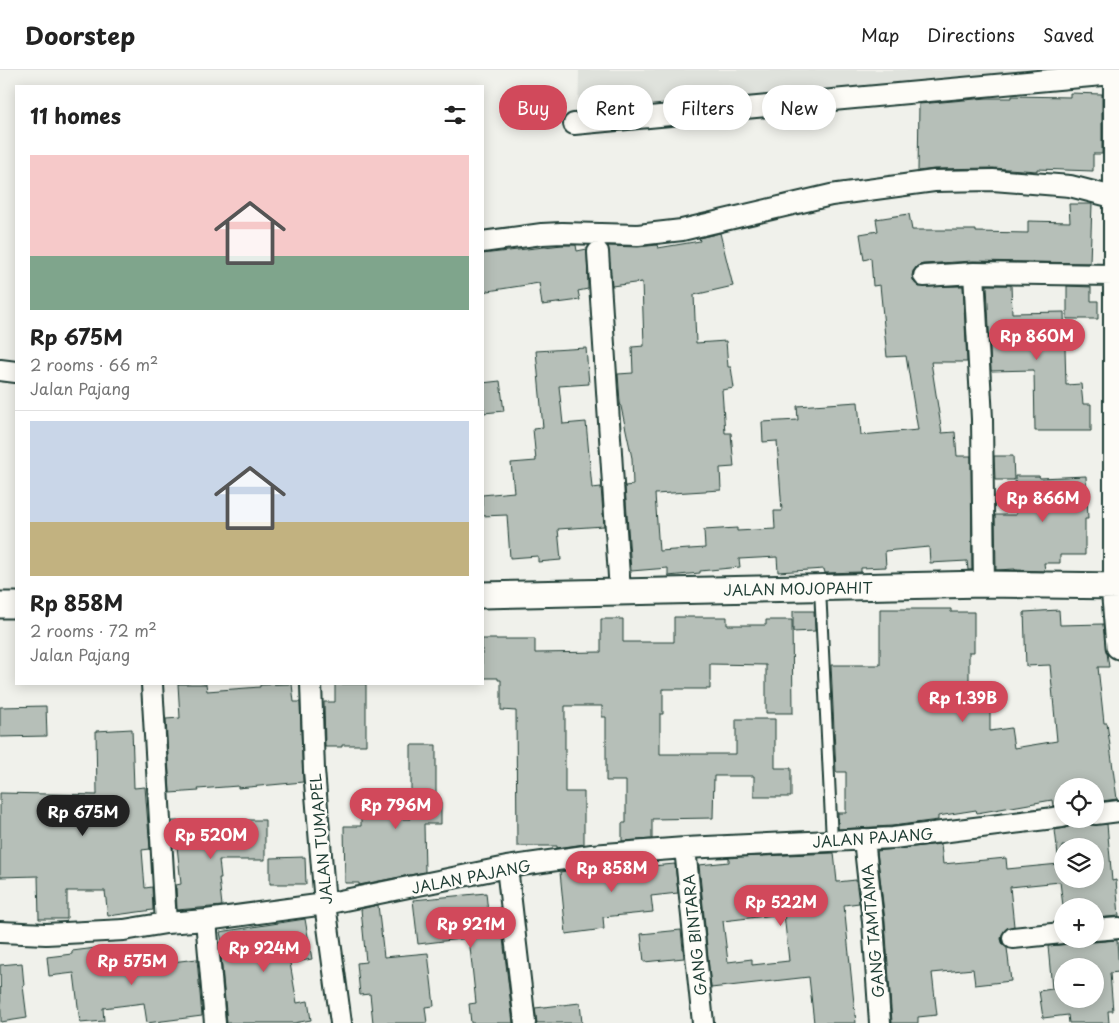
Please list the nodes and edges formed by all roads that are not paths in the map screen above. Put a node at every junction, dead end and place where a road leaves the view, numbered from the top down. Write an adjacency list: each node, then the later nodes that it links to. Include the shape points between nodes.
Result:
1 (1114, 72): 2 (street); 3 (street)
2 (574, 124)
3 (1113, 197): 4 (street, via 1062,185 993,180 934,181 831,195 682,230 638,235 542,234); 7 (street)
4 (484, 242)
5 (598, 252): 14 (street)
6 (974, 273): 7 (street); 8 (street); 11 (street, via 982,419)
7 (1113, 275): 12 (street)
8 (924, 276)
9 (0, 370): 10 (street)
10 (15, 372)
11 (984, 584): 12 (street, JALAN MOJOPAHIT); 13 (street, JALAN MOJOPAHIT)
12 (1116, 586): 18 (street)
13 (820, 588): 14 (street, JALAN MOJOPAHIT); 25 (lane)
14 (620, 592): 15 (street, JALAN MOJOPAHIT)
15 (484, 595)
16 (0, 605): 17 (street)
17 (15, 605)
18 (1119, 646)
19 (152, 685): 30 (street)
20 (311, 685): 28 (street, JALAN TUMAPEL)
21 (1119, 811): 22 (street)
22 (1104, 813)
23 (1054, 818): 24 (street, JALAN PAJANG)
24 (864, 839): 25 (street, JALAN PAJANG); 40 (street, GANG TAMTAMA)
25 (832, 841): 26 (street, JALAN PAJANG)
26 (685, 848): 27 (street, JALAN PAJANG, via 592,855); 39 (street, GANG BINTARA)
27 (507, 867): 28 (street, JALAN PAJANG); 38 (street)
28 (325, 904): 29 (street, JALAN PAJANG); 37 (street, JALAN TUMAPEL)
29 (206, 920): 30 (street, JALAN PAJANG); 36 (street)
30 (166, 923): 33 (street, JALAN PAJANG, via 124,930 46,934)
31 (1119, 928): 32 (street)
32 (1104, 929)
33 (0, 932)
34 (1054, 934): 35 (street)
35 (1013, 938)
36 (215, 1023)
37 (341, 1023)
38 (525, 1023)
39 (703, 1023)
40 (880, 1023)

